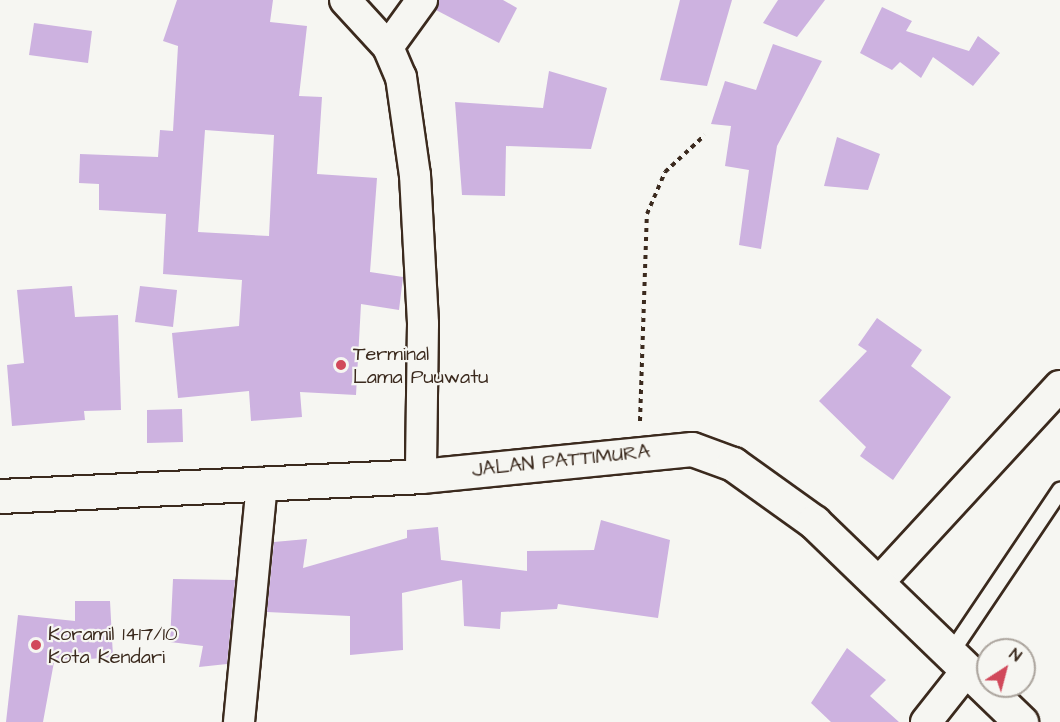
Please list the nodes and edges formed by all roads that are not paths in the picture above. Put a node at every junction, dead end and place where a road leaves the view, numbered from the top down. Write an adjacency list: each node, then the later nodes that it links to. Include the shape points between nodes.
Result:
1 (345, 0): 3 (street)
2 (422, 0): 3 (street)
3 (388, 46): 5 (street, via 400,77 415,175 423,324)
4 (1060, 387): 9 (street)
5 (421, 476): 6 (highway, JALAN PATTIMURA); 9 (highway, JALAN PATTIMURA, via 692,449 733,464 814,522)
6 (262, 483): 8 (highway, JALAN PATTIMURA); 11 (street)
7 (1060, 489): 10 (lane)
8 (0, 496)
9 (878, 583): 10 (highway, JALAN PATTIMURA)
10 (958, 661): 12 (street); 13 (highway, JALAN PATTIMURA)
11 (239, 722)
12 (926, 722)
13 (1021, 722)

